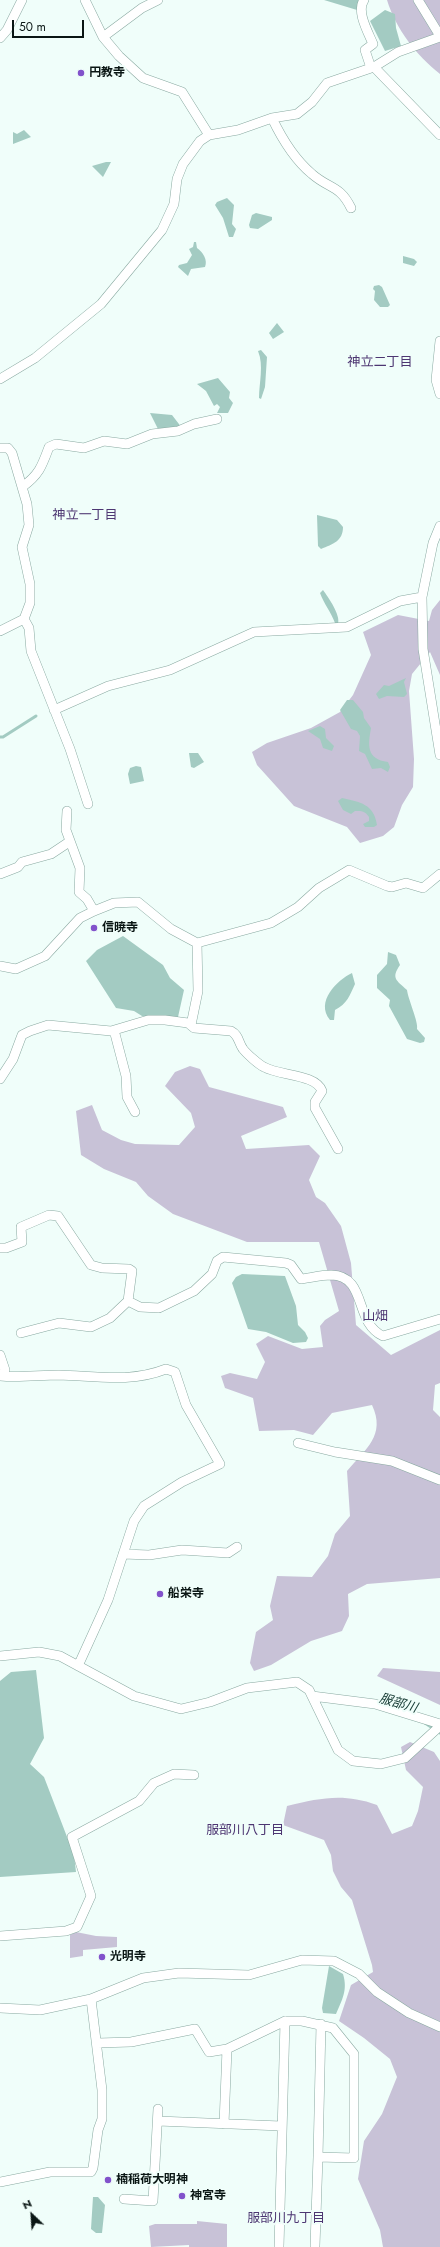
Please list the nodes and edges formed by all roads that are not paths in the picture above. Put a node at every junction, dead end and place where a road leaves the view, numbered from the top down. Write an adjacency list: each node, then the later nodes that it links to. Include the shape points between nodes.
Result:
1 (22, 0): 8 (street, via 7,30)
2 (85, 0): 6 (street)
3 (158, 0): 6 (street, via 142,8)
4 (364, 0): 9 (street, via 361,8 362,17 373,44 364,50)
5 (418, 0): 7 (street)
6 (103, 37): 11 (street, via 142,78 182,92)
7 (440, 37): 9 (street, via 398,52)
8 (0, 38)
9 (373, 67): 10 (street, via 327,84 312,102 296,114); 12 (street)
10 (272, 118): 11 (street, via 244,128); 13 (street, via 286,146 319,180 341,191)
11 (209, 135): 15 (street, via 196,146 183,164 177,179 174,204 162,230 101,304 35,358)
12 (440, 135)
13 (351, 208)
14 (440, 341): 16 (street, via 436,380)
15 (0, 379)
16 (440, 394)
17 (217, 419): 20 (street, via 178,431 152,434 127,444 104,441 84,448 56,444 49,447 42,469)
18 (0, 440): 19 (street)
19 (4, 448): 20 (street, via 12,453)
20 (22, 487): 23 (street, via 29,525 22,547 30,584 30,603)
21 (440, 526): 22 (street)
22 (422, 597): 25 (street, via 400,601 347,627 254,632 170,670 108,686); 26 (street, via 423,649)
23 (24, 619): 24 (street); 25 (street, via 29,628 31,651)
24 (0, 631)
25 (54, 710): 27 (street)
26 (440, 755)
27 (88, 804)
28 (67, 811): 29 (street, via 66,830)
29 (69, 842): 30 (street, via 51,854 22,862 18,867); 32 (street, via 80,868 79,892)
30 (0, 874)
31 (440, 874): 33 (street, via 423,888 406,883 392,887 349,870 271,923)
32 (94, 911): 33 (street, via 114,903 138,902 171,929); 34 (street, via 80,918 45,956 16,969)
33 (197, 943): 35 (street, via 198,991)
34 (0, 966)
35 (191, 1025): 36 (street, via 148,1020); 39 (street, via 194,1028 231,1031 236,1034 243,1049 264,1067 314,1080 320,1084 322,1091 315,1102 316,1108)
36 (114, 1030): 37 (street, via 48,1025 30,1030 22,1035 13,1059); 38 (street, via 126,1076 127,1097)
37 (0, 1079)
38 (135, 1112)
39 (338, 1149)
40 (0, 1248): 41 (street, via 22,1242 21,1227 49,1215 58,1216 91,1265 132,1271)
41 (128, 1301): 42 (street, via 140,1307 159,1308 194,1291 212,1274 217,1261 223,1257 286,1263 301,1279 332,1275 345,1278 357,1290 367,1322 374,1332 383,1336); 43 (street, via 110,1318 91,1327 59,1323)
42 (440, 1320)
43 (21, 1332)
44 (0, 1355): 45 (street, via 5,1370)
45 (1, 1376): 49 (street, via 59,1375 123,1379 152,1375 166,1369 175,1372 186,1405 220,1464 182,1482 144,1506 134,1521)
46 (298, 1443): 47 (street, via 392,1461)
47 (440, 1480)
48 (237, 1547): 49 (street, via 228,1553 182,1550 149,1556)
49 (123, 1554): 51 (street, via 108,1600)
50 (0, 1656): 51 (street, via 39,1652 60,1656)
51 (78, 1666): 52 (street, via 134,1696 181,1709 248,1688 297,1682 309,1690)
52 (312, 1696): 53 (street, via 375,1704); 53 (street, via 338,1750 353,1761 381,1764 405,1758)
53 (440, 1725)
54 (194, 1775): 55 (street, via 174,1774 154,1783 139,1801 72,1837 92,1896 77,1927 66,1931)
55 (0, 1936)
56 (91, 1999): 57 (street, via 40,2010); 60 (street, via 143,1978 179,1973 249,1975 302,1960 334,1961 359,1974 378,1992 409,2013); 61 (street)
57 (0, 2008)
58 (285, 2021): 59 (street); 62 (street); 66 (street)
59 (321, 2024): 67 (street); 67 (street, via 334,2028 354,2054 354,2158)
60 (440, 2027)
61 (98, 2043): 62 (street, via 131,2042 195,2029 209,2052); 68 (street, via 102,2119 91,2172 50,2172)
62 (227, 2049): 65 (street)
63 (158, 2109): 64 (street)
64 (158, 2121): 65 (street); 69 (street, via 153,2201)
65 (224, 2124): 66 (street)
66 (281, 2126): 71 (street)
67 (318, 2157): 70 (street)
68 (0, 2182)
69 (124, 2199)
70 (315, 2246)
71 (279, 2247)

